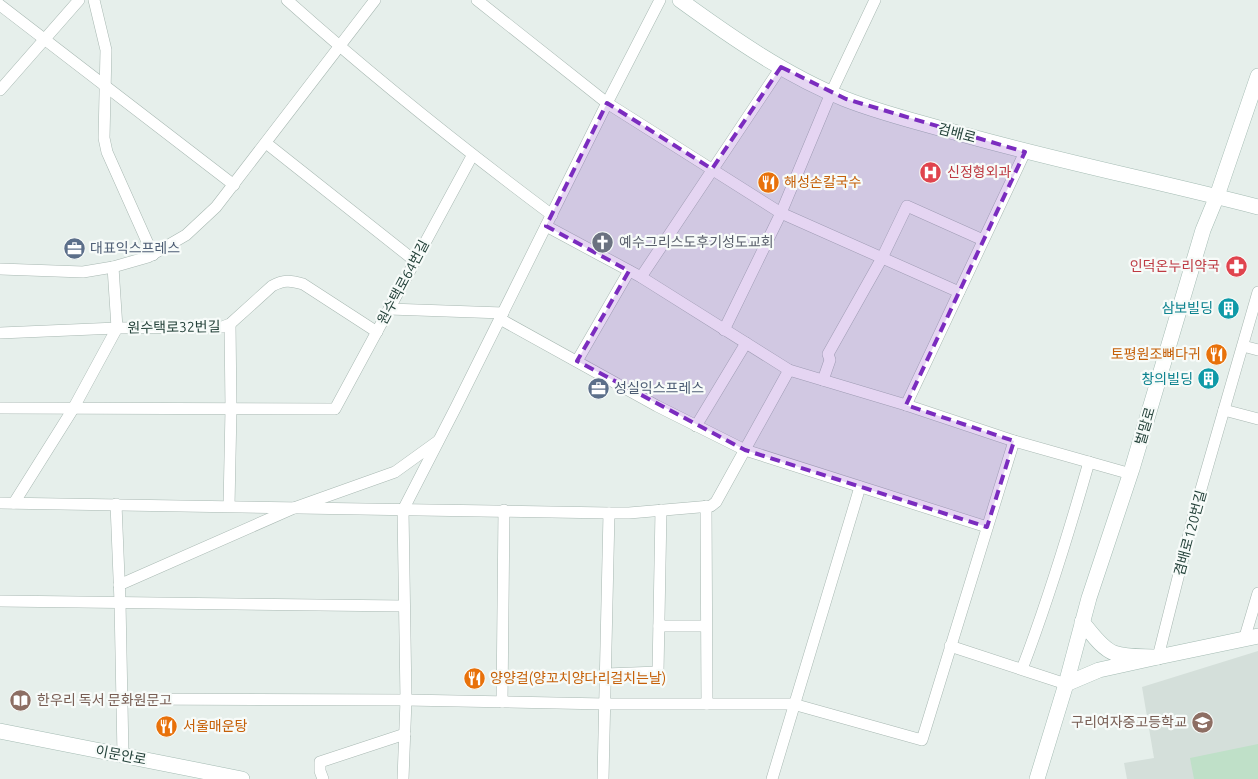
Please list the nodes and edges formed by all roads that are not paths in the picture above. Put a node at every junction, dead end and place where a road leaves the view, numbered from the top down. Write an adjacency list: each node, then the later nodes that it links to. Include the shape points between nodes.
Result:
1 (79, 0): 10 (street)
2 (94, 0): 14 (street, via 106,50)
3 (287, 0): 11 (street)
4 (375, 0): 11 (street)
5 (476, 0): 17 (street)
6 (660, 0): 17 (street)
7 (680, 0): 12 (street, 검배로)
8 (875, 0): 16 (street)
9 (0, 4): 10 (street)
10 (44, 40): 14 (street); 15 (street)
11 (340, 47): 18 (street); 20 (street)
12 (780, 67): 16 (street, 검배로); 21 (street)
13 (1258, 76): 23 (street, 벌말로)
14 (106, 87): 22 (street); 28 (street, via 104,138 107,152)
15 (0, 90)
16 (831, 93): 19 (street, 검배로, via 921,123); 25 (street)
17 (607, 103): 21 (street); 26 (street)
18 (266, 143): 22 (street); 30 (street)
19 (1025, 152): 23 (street, 검배로); 27 (street)
20 (472, 156): 26 (street); 30 (street, 원수택로64번길)
21 (712, 170): 25 (street); 34 (street)
22 (234, 185): 28 (street, via 186,235)
23 (1218, 196): 24 (street, 검배로); 61 (street, 벌말로, via 1203,230)
24 (1258, 207)
25 (781, 213): 29 (street); 41 (street)
26 (549, 220): 33 (street); 38 (street)
27 (983, 240): 29 (street, via 906,206); 35 (street)
28 (153, 254): 31 (street)
29 (882, 258): 35 (street); 49 (street, via 828,354 830,360)
30 (415, 261): 37 (street, 원수택로64번길)
31 (113, 267): 32 (street, via 83,272); 40 (street)
32 (0, 268)
33 (629, 271): 34 (street); 47 (street)
34 (641, 277): 41 (street)
35 (959, 292): 50 (street)
36 (1258, 292): 45 (street, 겸배로120번길)
37 (389, 309): 38 (street); 42 (street, 원수택로64번길)
38 (502, 316): 47 (street); 57 (street)
39 (230, 324): 40 (street, 원수택로32번길, via 222,327); 42 (street, 원수택로32번길, via 272,286 290,280 303,284); 53 (street)
40 (117, 328): 43 (street, 원수택로32번길); 52 (street)
41 (724, 330): 44 (street)
42 (377, 332): 53 (street, 원수택로64번길, via 335,409)
43 (0, 333)
44 (746, 343): 48 (street); 56 (street)
45 (1243, 346): 46 (street); 54 (street, 겸배로120번길)
46 (1258, 350)
47 (577, 361): 56 (street)
48 (789, 370): 49 (street); 59 (street)
49 (824, 380): 50 (street)
50 (906, 405): 58 (street)
51 (0, 408): 52 (street)
52 (74, 409): 53 (street); 64 (street)
53 (231, 409): 66 (street)
54 (1224, 410): 55 (street); 84 (street, 겸배로120번길)
55 (1258, 419)
56 (696, 426): 59 (street)
57 (439, 440): 68 (street, via 395,472); 69 (street)
58 (1014, 441): 60 (street); 73 (street)
59 (745, 450): 62 (street); 67 (street, via 716,502)
60 (1089, 462): 61 (street); 85 (street, via 1067,542)
61 (1131, 474): 79 (street, 벌말로)
62 (860, 487): 73 (street); 93 (street)
63 (0, 503): 64 (street)
64 (14, 503): 65 (street)
65 (116, 504): 66 (street); 74 (street)
66 (229, 506): 68 (street)
67 (706, 506): 71 (street); 81 (street)
68 (294, 508): 69 (street); 74 (street)
69 (402, 510): 70 (street); 78 (street)
70 (504, 510): 72 (street); 90 (street)
71 (661, 510): 72 (street); 80 (street)
72 (609, 513): 86 (street)
73 (987, 527): 83 (street)
74 (119, 585): 77 (street)
75 (1258, 593): 82 (street)
76 (0, 601): 77 (street)
77 (120, 602): 78 (street); 88 (street)
78 (404, 606): 89 (street)
79 (1082, 622): 84 (street, via 1105,648 1114,653); 87 (street, 벌말로)
80 (659, 626): 81 (street); 86 (street, via 658,672)
81 (706, 626): 92 (street)
82 (1251, 638): 84 (street)
83 (950, 646): 85 (street); 93 (street, via 922,740)
84 (1158, 657): 87 (street, via 1098,670)
85 (1022, 669): 87 (street)
86 (606, 674): 91 (street)
87 (1066, 684): 102 (street, 벌말로)
88 (122, 698): 89 (street); 96 (street)
89 (406, 700): 90 (street); 95 (street)
90 (502, 702): 91 (street)
91 (605, 704): 92 (street); 100 (street)
92 (707, 704): 93 (street)
93 (793, 704): 101 (street)
94 (0, 731): 96 (street, 이문안로)
95 (405, 734): 98 (street, via 320,762); 99 (street)
96 (122, 755): 97 (street, 이문안로)
97 (242, 779)
98 (323, 779)
99 (403, 779)
100 (603, 779)
101 (772, 779)
102 (1037, 779)

